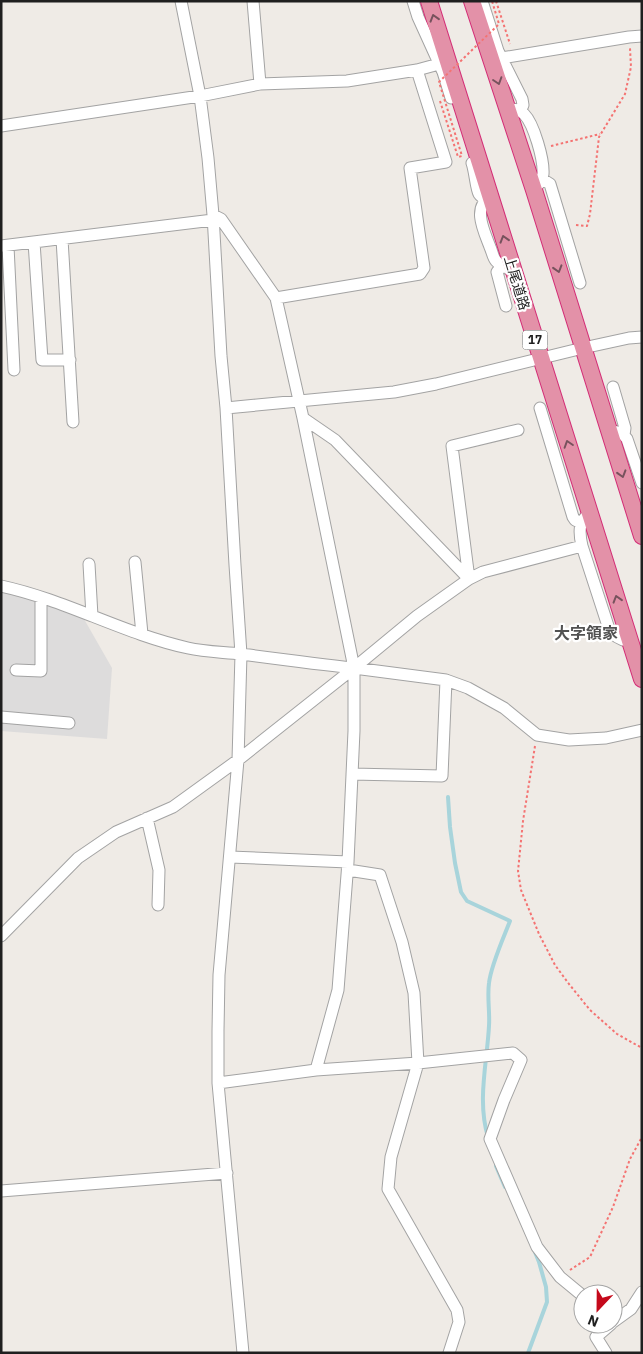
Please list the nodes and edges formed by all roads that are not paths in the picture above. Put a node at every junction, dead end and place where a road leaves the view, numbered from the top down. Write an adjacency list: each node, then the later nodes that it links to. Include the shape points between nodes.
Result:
1 (181, 1): 12 (street)
2 (252, 1): 11 (street)
3 (413, 1): 9 (street)
4 (429, 1): 16 (highway, 上尾道路 / 17, one-way to 4)
5 (472, 1): 13 (highway, one-way to 13)
6 (482, 1): 8 (street)
7 (642, 36): 8 (street)
8 (502, 58): 13 (street, via 522,99 523,105)
9 (439, 64): 10 (street); 16 (street, via 475,172 478,191 480,196)
10 (417, 70): 11 (street, via 347,81); 23 (street, via 446,162 410,168 424,268 420,274)
11 (260, 84): 12 (street)
12 (200, 96): 14 (street); 17 (street)
13 (513, 109): 15 (highway); 15 (street, via 525,115 530,122 539,149 543,168)
14 (1, 126)
15 (538, 185): 22 (street, via 550,184); 26 (highway, one-way to 26)
16 (488, 198): 21 (highway, 上尾道路 / 17, one-way to 16)
17 (213, 217): 18 (street); 23 (street, via 221,219); 32 (street)
18 (62, 239): 19 (street); 28 (street)
19 (34, 242): 20 (street); 28 (street, via 42,360)
20 (4, 246): 29 (street)
21 (507, 268): 24 (street, via 497,272); 27 (highway, 上尾道路 / 17)
22 (580, 283)
23 (276, 298): 31 (street)
24 (506, 306)
25 (642, 337): 26 (street)
26 (583, 348): 27 (street); 37 (highway)
27 (541, 359): 31 (street, via 394,392); 39 (highway, 上尾道路 / 17, one-way to 27)
28 (70, 360): 35 (street)
29 (14, 370)
30 (613, 388): 37 (street, via 625,428)
31 (299, 401): 32 (street); 34 (street)
32 (226, 408): 50 (street)
33 (540, 408): 39 (street, via 573,517 575,520)
34 (303, 418): 44 (street, via 335,440); 51 (street)
35 (73, 422)
36 (518, 430): 44 (street, via 452,446)
37 (616, 432): 38 (street, via 628,439); 40 (highway, one-way to 40)
38 (642, 483)
39 (586, 518): 41 (street, via 579,534); 49 (highway, 上尾道路 / 17, one-way to 39)
40 (642, 536)
41 (582, 546): 44 (street, via 483,572); 49 (street, via 609,629 616,638)
42 (135, 562): 48 (street)
43 (89, 564): 47 (street)
44 (469, 579): 51 (street, via 417,616)
45 (1, 586): 46 (street)
46 (41, 598): 47 (street); 52 (street, via 41,671)
47 (92, 616): 48 (street)
48 (142, 634): 50 (street, via 189,648)
49 (630, 642): 53 (highway, 上尾道路 / 17)
50 (241, 654): 51 (street); 58 (street)
51 (354, 668): 54 (street); 58 (street); 59 (street)
52 (16, 670)
53 (642, 679)
54 (446, 680): 57 (street, via 504,708 537,735 569,740 606,738); 59 (street, via 442,776)
55 (1, 717): 56 (street)
56 (69, 723)
57 (642, 730)
58 (238, 760): 60 (street, via 173,807); 61 (street)
59 (352, 774): 62 (street)
60 (148, 818): 63 (street, via 159,870); 64 (street, via 116,832 78,858)
61 (230, 858): 62 (street); 67 (street, via 219,975)
62 (348, 866): 65 (street, via 380,875 402,942 414,993); 66 (street, via 338,990)
63 (158, 905)
64 (1, 936)
65 (418, 1063): 66 (street); 70 (street, via 513,1053 521,1060 490,1139 537,1247 560,1277); 75 (street, via 391,1156 388,1189 457,1310 459,1322)
66 (316, 1070): 67 (street)
67 (218, 1083): 68 (street)
68 (227, 1173): 69 (street); 74 (street)
69 (1, 1190)
70 (573, 1288)
71 (642, 1292): 72 (street)
72 (623, 1315)
73 (599, 1334): 76 (street, via 596,1337)
74 (243, 1353)
75 (449, 1353)
76 (606, 1353)

